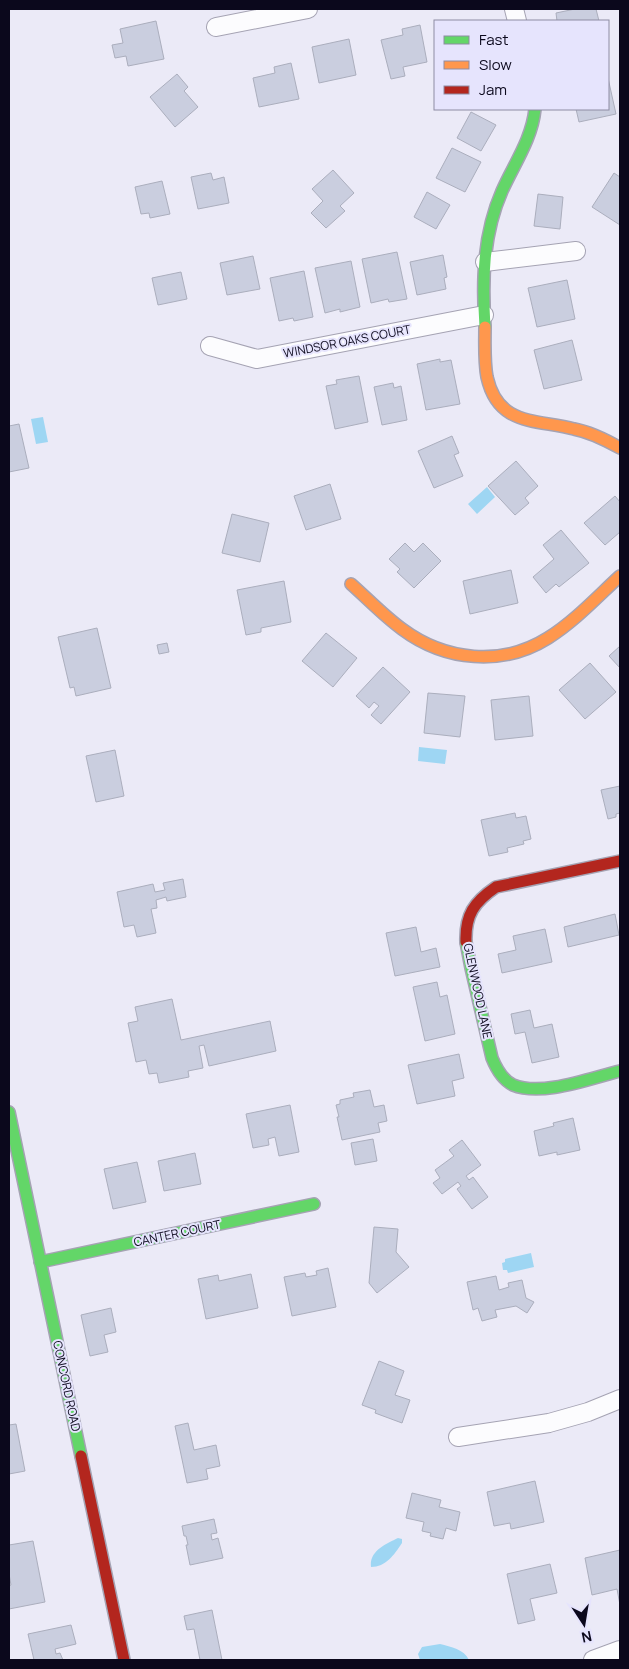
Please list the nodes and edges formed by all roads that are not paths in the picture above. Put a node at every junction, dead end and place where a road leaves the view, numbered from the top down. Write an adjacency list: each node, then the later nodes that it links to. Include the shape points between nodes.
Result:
1 (308, 9): 2 (street)
2 (216, 27)
3 (535, 110): 5 (street, via 524,147 490,223)
4 (576, 252): 5 (street)
5 (485, 262): 6 (street)
6 (484, 315): 7 (street, WINDSOR OAKS COURT, via 257,358); 8 (street, via 487,376 505,411 522,419 576,429)
7 (210, 346)
8 (620, 448)
9 (620, 576): 10 (street, via 564,626 538,644 490,658 464,657 422,641 403,629)
10 (351, 584)
11 (620, 861): 12 (street, GLENWOOD LANE, via 496,887 482,897 466,922 470,960 492,1058 500,1074 512,1085 530,1089 547,1088)
12 (620, 1070)
13 (9, 1112): 15 (street, CONCORD ROAD)
14 (314, 1204): 15 (street, CANTER COURT)
15 (40, 1262): 19 (street, CONCORD ROAD)
16 (620, 1399): 17 (street, via 549,1423)
17 (458, 1437)
18 (620, 1650): 20 (street)
19 (124, 1660)
20 (593, 1660)

